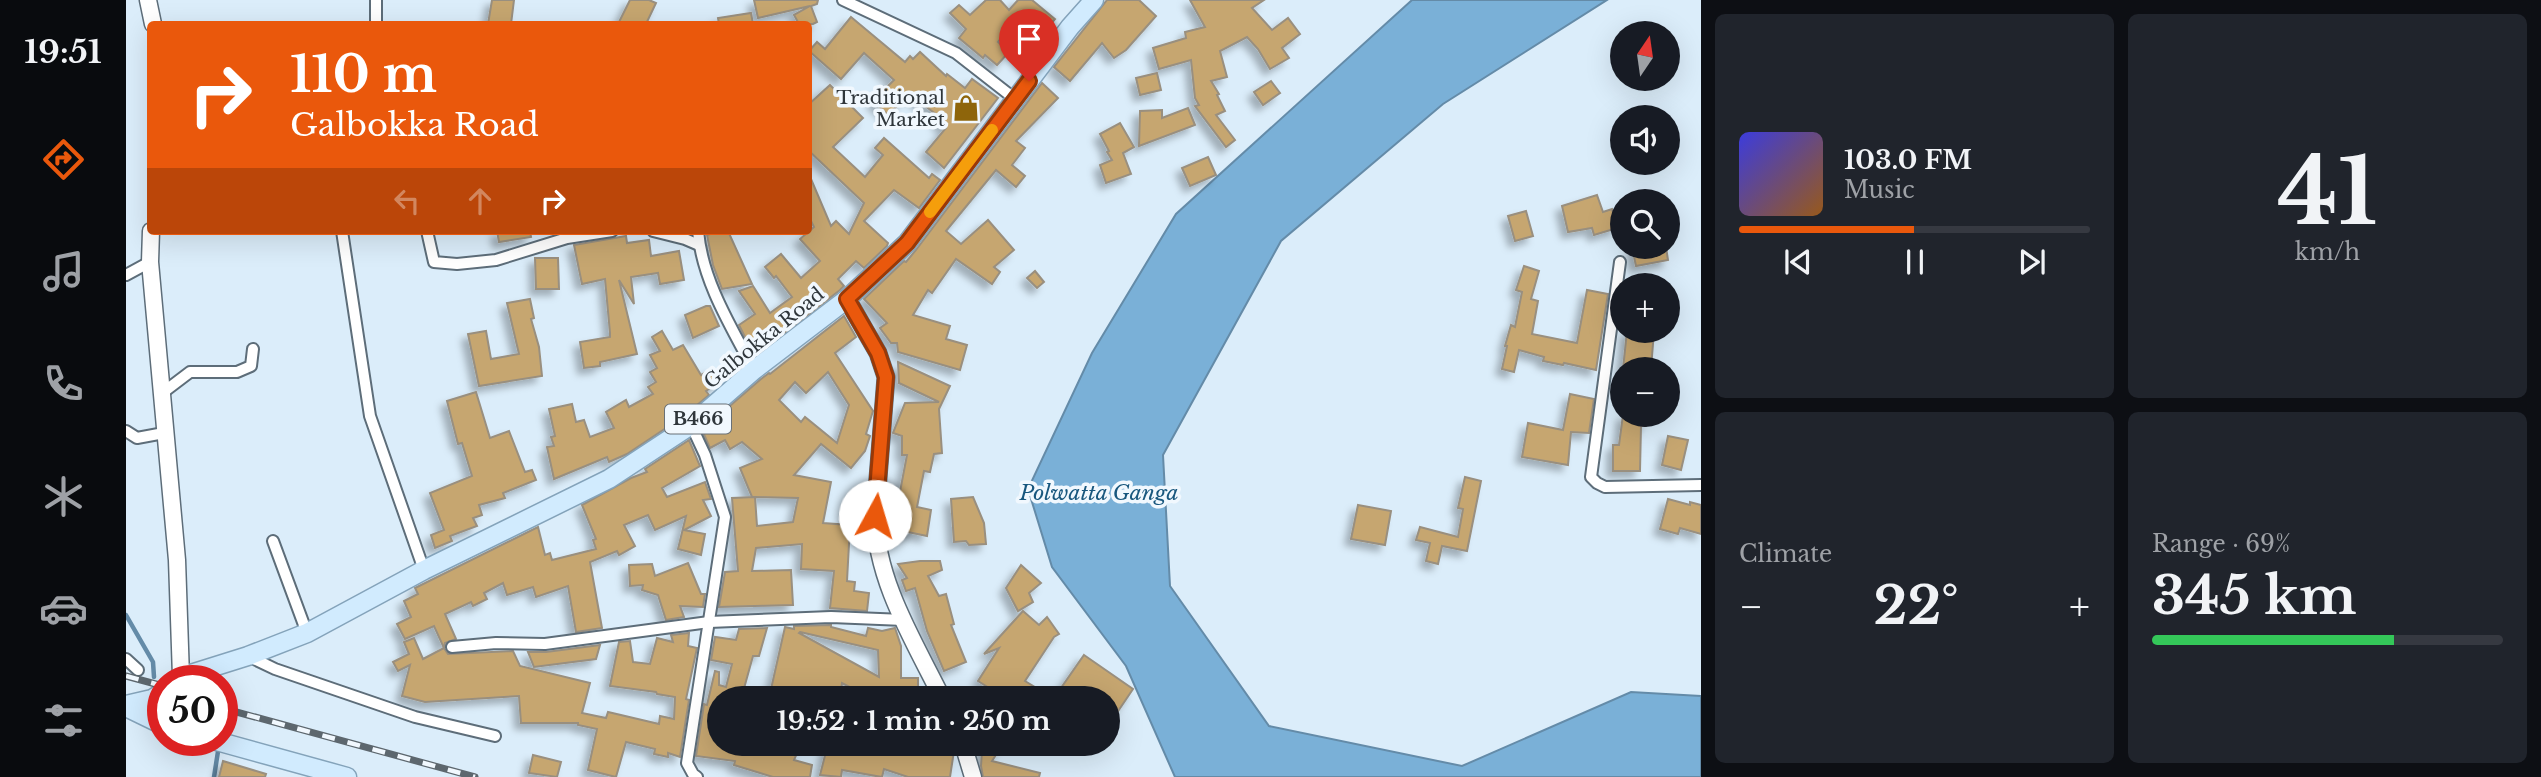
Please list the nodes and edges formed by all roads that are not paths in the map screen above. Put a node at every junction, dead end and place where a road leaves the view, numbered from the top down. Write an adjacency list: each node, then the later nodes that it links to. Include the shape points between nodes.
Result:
1 (148, 0): 5 (main road)
2 (376, 0): 6 (street)
3 (843, 0): 7 (street, via 956,52)
4 (1094, 0): 7 (main road, Galbokka Road / B466)
5 (152, 21)
6 (376, 21)
7 (1016, 99): 18 (main road, Galbokka Road / B466, via 907,243)
8 (151, 235): 15 (main road)
9 (343, 235): 27 (street, via 370,416)
10 (428, 235): 11 (street, via 434,262 457,264 496,260)
11 (586, 235)
12 (669, 235): 14 (street)
13 (698, 235): 14 (street)
14 (699, 246): 20 (street, via 720,305)
15 (150, 262): 17 (street); 21 (main road)
16 (1620, 262): 25 (street, via 1591,477 1605,487)
17 (126, 275)
18 (847, 299): 20 (main road, Galbokka Road / B466); 28 (main road, via 878,353 886,377 876,539)
19 (253, 349): 21 (street, via 251,366 237,372 190,372)
20 (754, 370): 22 (main road, Galbokka Road / B466)
21 (161, 394): 24 (main road)
22 (691, 425): 27 (main road, Galbokka Road / B466, via 610,479); 29 (street, via 725,517)
23 (126, 430): 24 (street, via 137,438)
24 (164, 433): 34 (main road, via 177,561)
25 (1701, 485)
26 (273, 541): 30 (street)
27 (424, 570): 30 (main road, Galbokka Road / B466)
28 (904, 620): 29 (street, via 831,617); 37 (main road)
29 (709, 622): 31 (street, via 545,644); 45 (street, via 687,763)
30 (307, 633): 32 (main road, Galbokka Road / B466)
31 (452, 647)
32 (248, 656): 35 (main road, Galbokka Road / B466); 41 (street, via 415,717)
33 (126, 659): 36 (street)
34 (179, 665)
35 (221, 665)
36 (138, 670)
37 (936, 686)
38 (147, 700): 39 (main road)
39 (126, 706): 40 (main road)
40 (147, 717)
41 (495, 736)
42 (238, 746): 44 (main road)
43 (967, 756): 46 (main road)
44 (347, 777)
45 (697, 777)
46 (973, 777)

